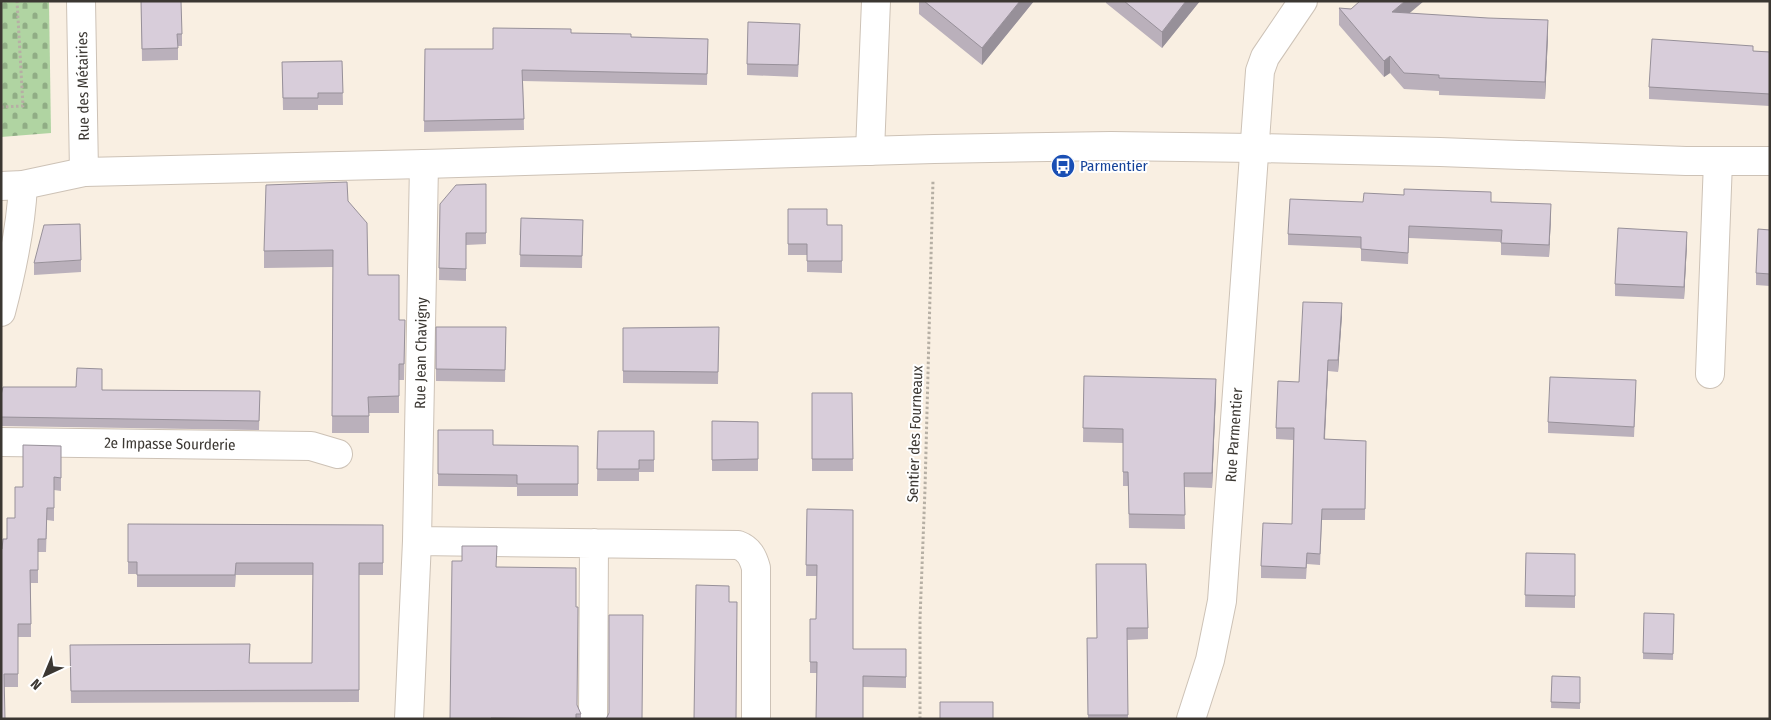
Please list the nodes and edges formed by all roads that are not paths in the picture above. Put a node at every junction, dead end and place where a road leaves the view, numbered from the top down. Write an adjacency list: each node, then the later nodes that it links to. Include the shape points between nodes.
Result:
1 (81, 1): 9 (street, Rue des Métairies)
2 (876, 1): 5 (street)
3 (1303, 1): 4 (street, Rue Parmentier, via 1260,71)
4 (1254, 148): 5 (street, via 1111,146); 6 (street); 20 (street, Rue Parmentier, via 1222,601 1210,660)
5 (870, 151): 8 (street)
6 (1718, 161): 7 (street); 12 (street)
7 (1770, 162)
8 (424, 164): 9 (street); 15 (street, Rue Jean Chavigny)
9 (84, 172): 10 (street)
10 (12, 186): 11 (street, via 22,211 13,267)
11 (1, 312)
12 (1710, 374)
13 (1, 442): 14 (street, 2e Impasse Sourderie, via 311,446)
14 (338, 454)
15 (418, 541): 16 (street); 17 (street, Rue Jean Chavigny)
16 (594, 543): 18 (street); 19 (street, via 745,547 756,568)
17 (409, 719)
18 (593, 719)
19 (756, 719)
20 (1191, 719)

